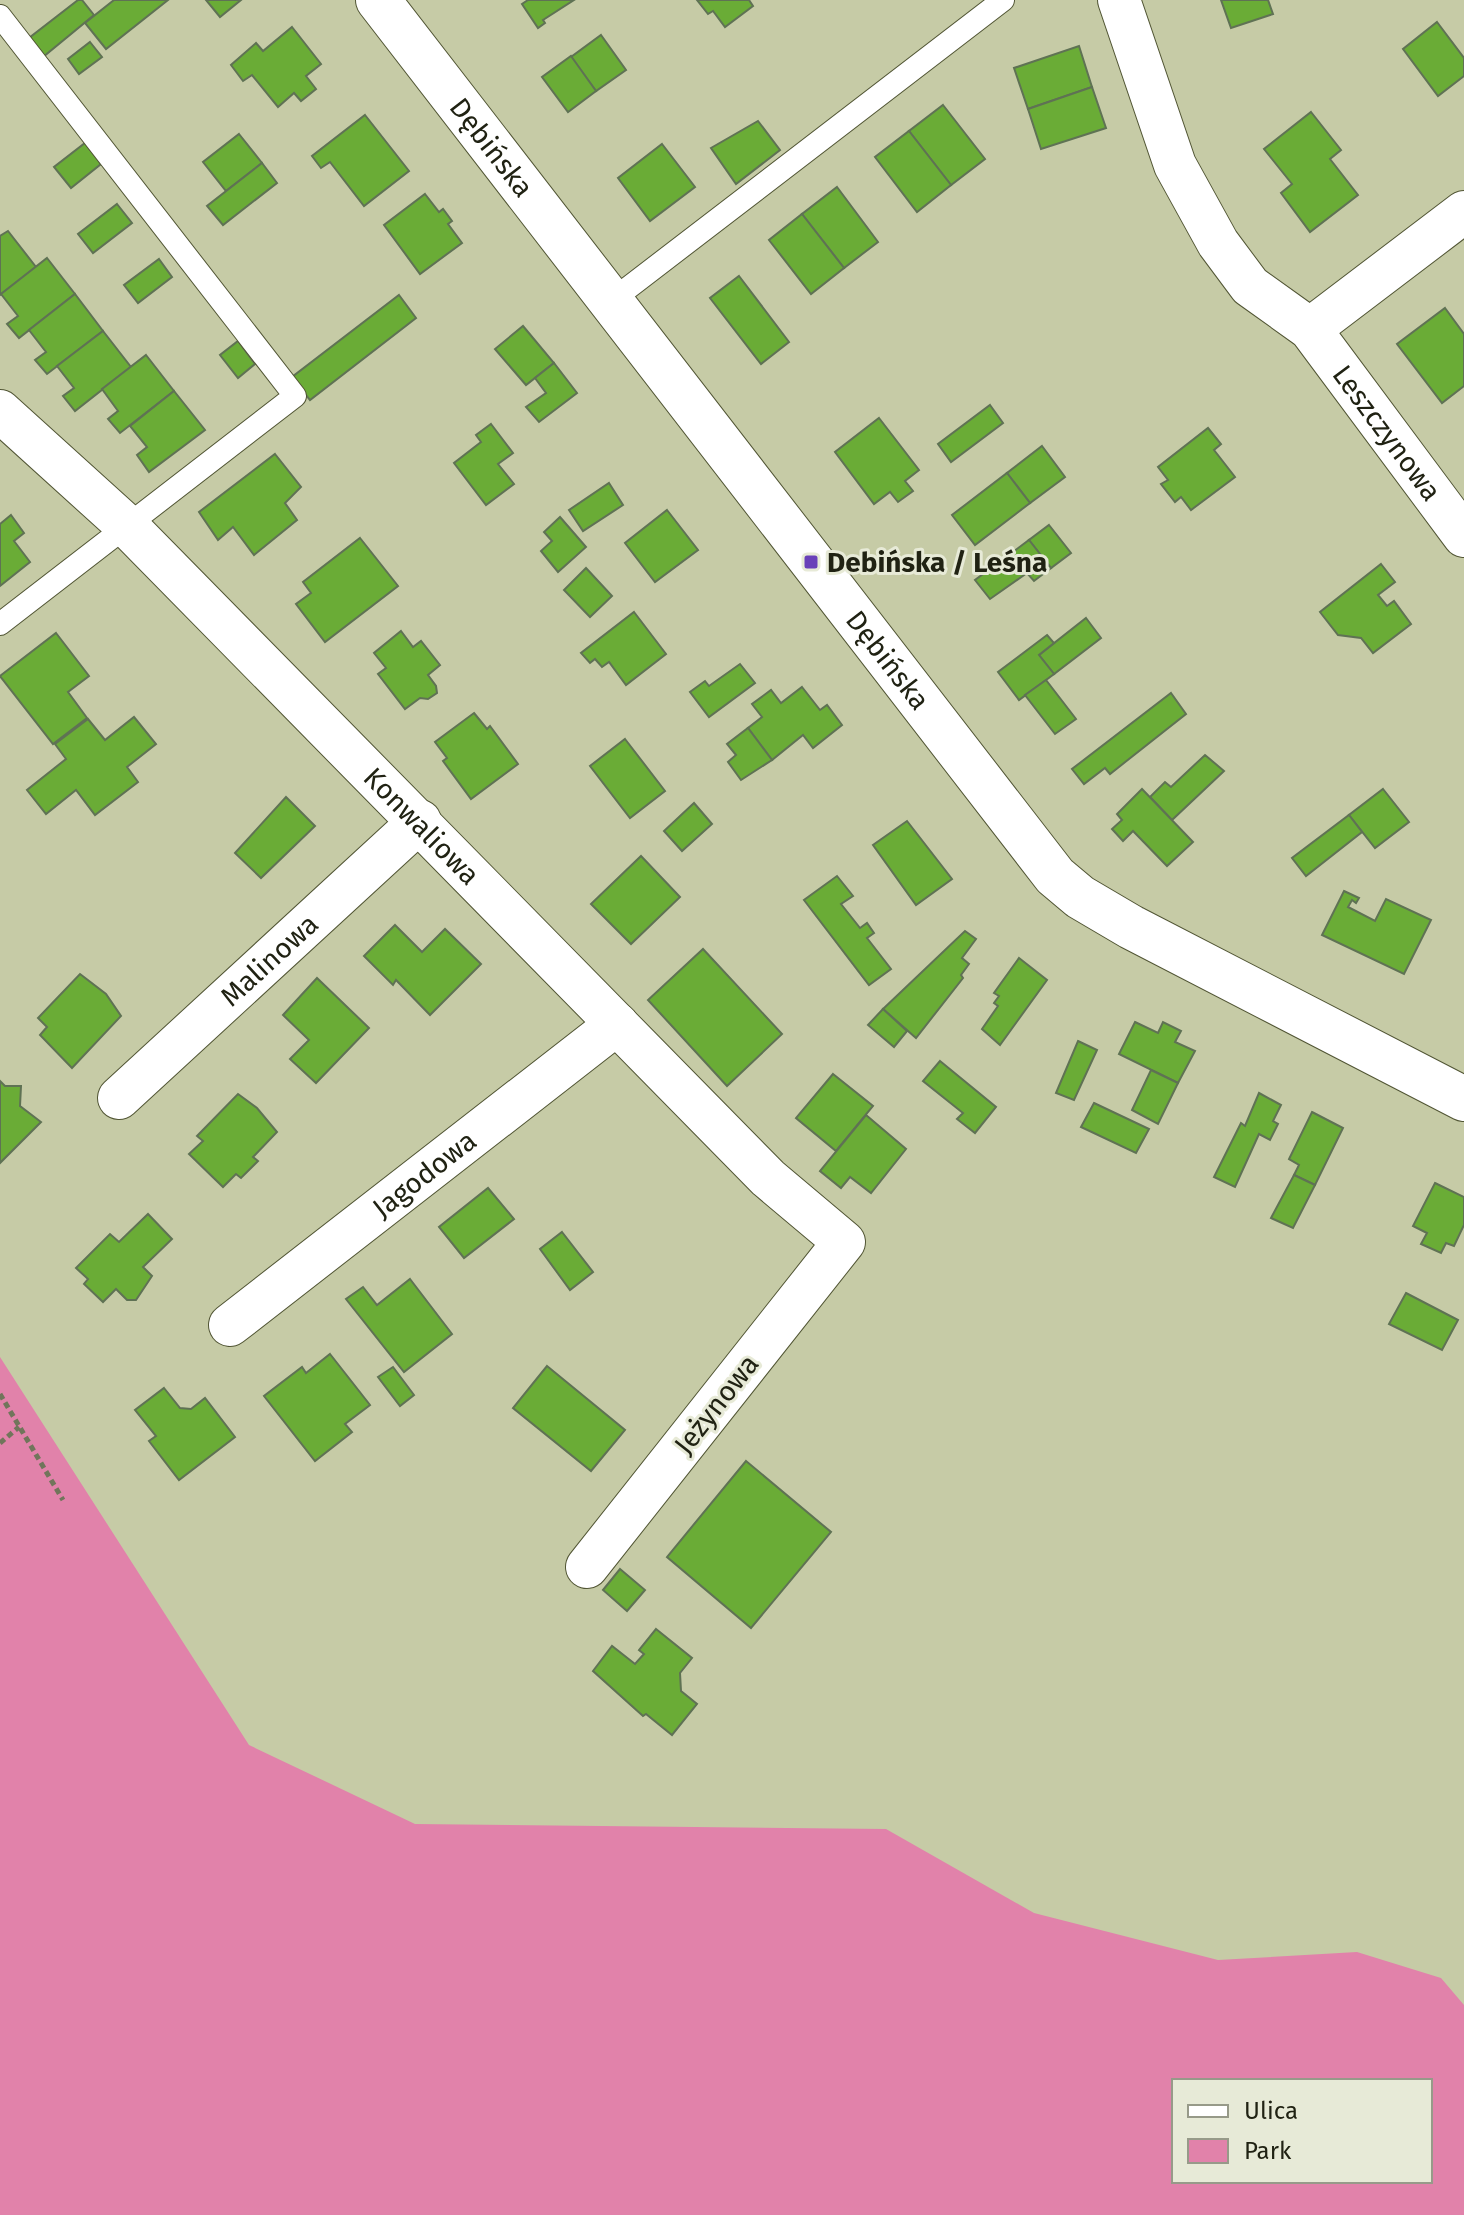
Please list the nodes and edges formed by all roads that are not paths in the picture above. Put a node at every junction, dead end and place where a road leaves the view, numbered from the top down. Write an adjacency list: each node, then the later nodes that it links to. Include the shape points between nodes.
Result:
1 (378, 0): 6 (street, Dębińska)
2 (1003, 0): 6 (lane)
3 (1119, 0): 7 (street, Leszczynowa, via 1175,165 1218,243 1250,286)
4 (0, 16): 9 (lane, via 295,396)
5 (1464, 212): 7 (street)
6 (611, 301): 15 (street, Dębińska, via 1055,876 1131,927)
7 (1310, 329): 10 (street, Leszczynowa)
8 (0, 411): 9 (street, Konwaliowa)
9 (128, 527): 11 (lane); 12 (street, Konwaliowa)
10 (1464, 536)
11 (0, 624)
12 (420, 821): 13 (street, Konwaliowa); 14 (street, Malinowa)
13 (617, 1024): 16 (street, Konwaliowa, via 768,1178); 17 (street, Jagodowa)
14 (119, 1098)
15 (1464, 1099)
16 (844, 1242): 18 (street, Jeżynowa)
17 (230, 1325)
18 (587, 1567)

